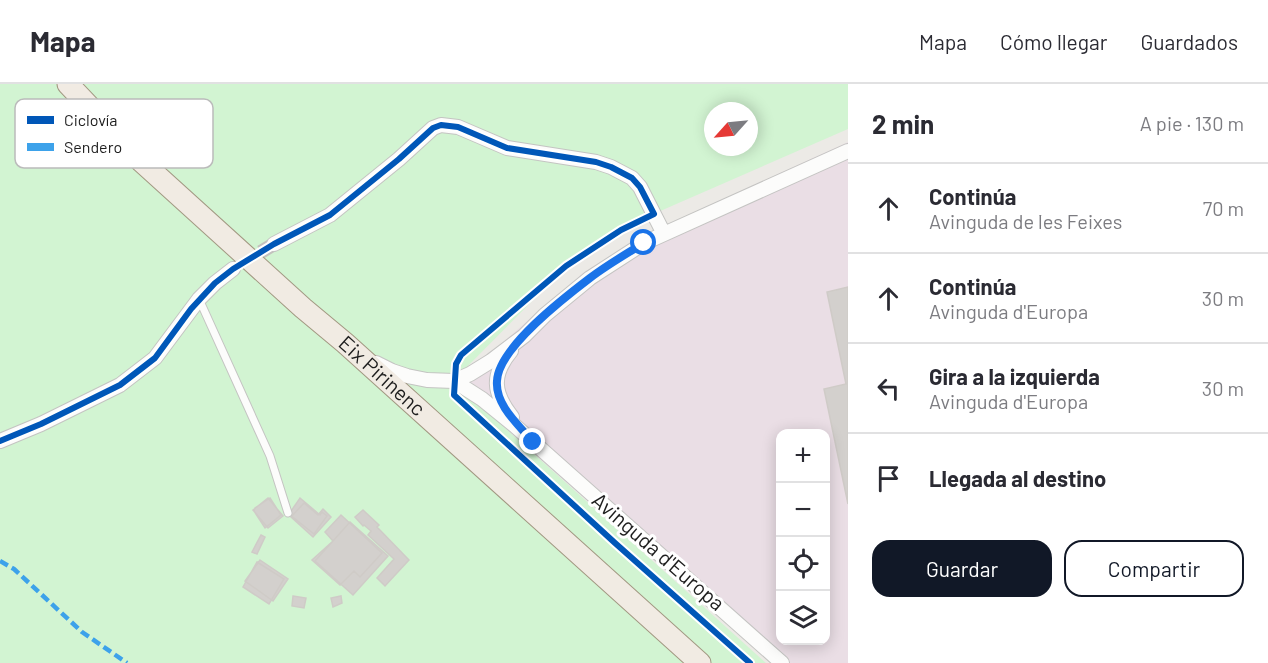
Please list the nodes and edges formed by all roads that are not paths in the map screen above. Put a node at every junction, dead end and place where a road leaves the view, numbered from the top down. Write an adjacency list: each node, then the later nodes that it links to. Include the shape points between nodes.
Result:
1 (68, 84): 2 (main road, Eix Pirinenc)
2 (82, 99)
3 (848, 151): 5 (street)
4 (149, 168): 10 (main road, Eix Pirinenc)
5 (664, 234): 6 (street, via 632,177 596,162 507,148 458,127 441,125 330,215); 9 (street, via 590,278)
6 (274, 244)
7 (233, 269): 8 (street)
8 (200, 299): 12 (street, via 155,358 120,385); 14 (lane, via 270,456)
9 (524, 336): 11 (street, via 491,361); 13 (street, Avinguda d'Europa, via 505,359 496,381 502,403)
10 (345, 343): 11 (street, Avinguda d'Europa, via 392,371 427,380); 15 (main road, Eix Pirinenc)
11 (454, 381): 13 (street, Avinguda d'Europa, via 489,404)
12 (0, 441)
13 (533, 442): 16 (street, Avinguda d'Europa)
14 (288, 513)
15 (700, 663)
16 (782, 663)

